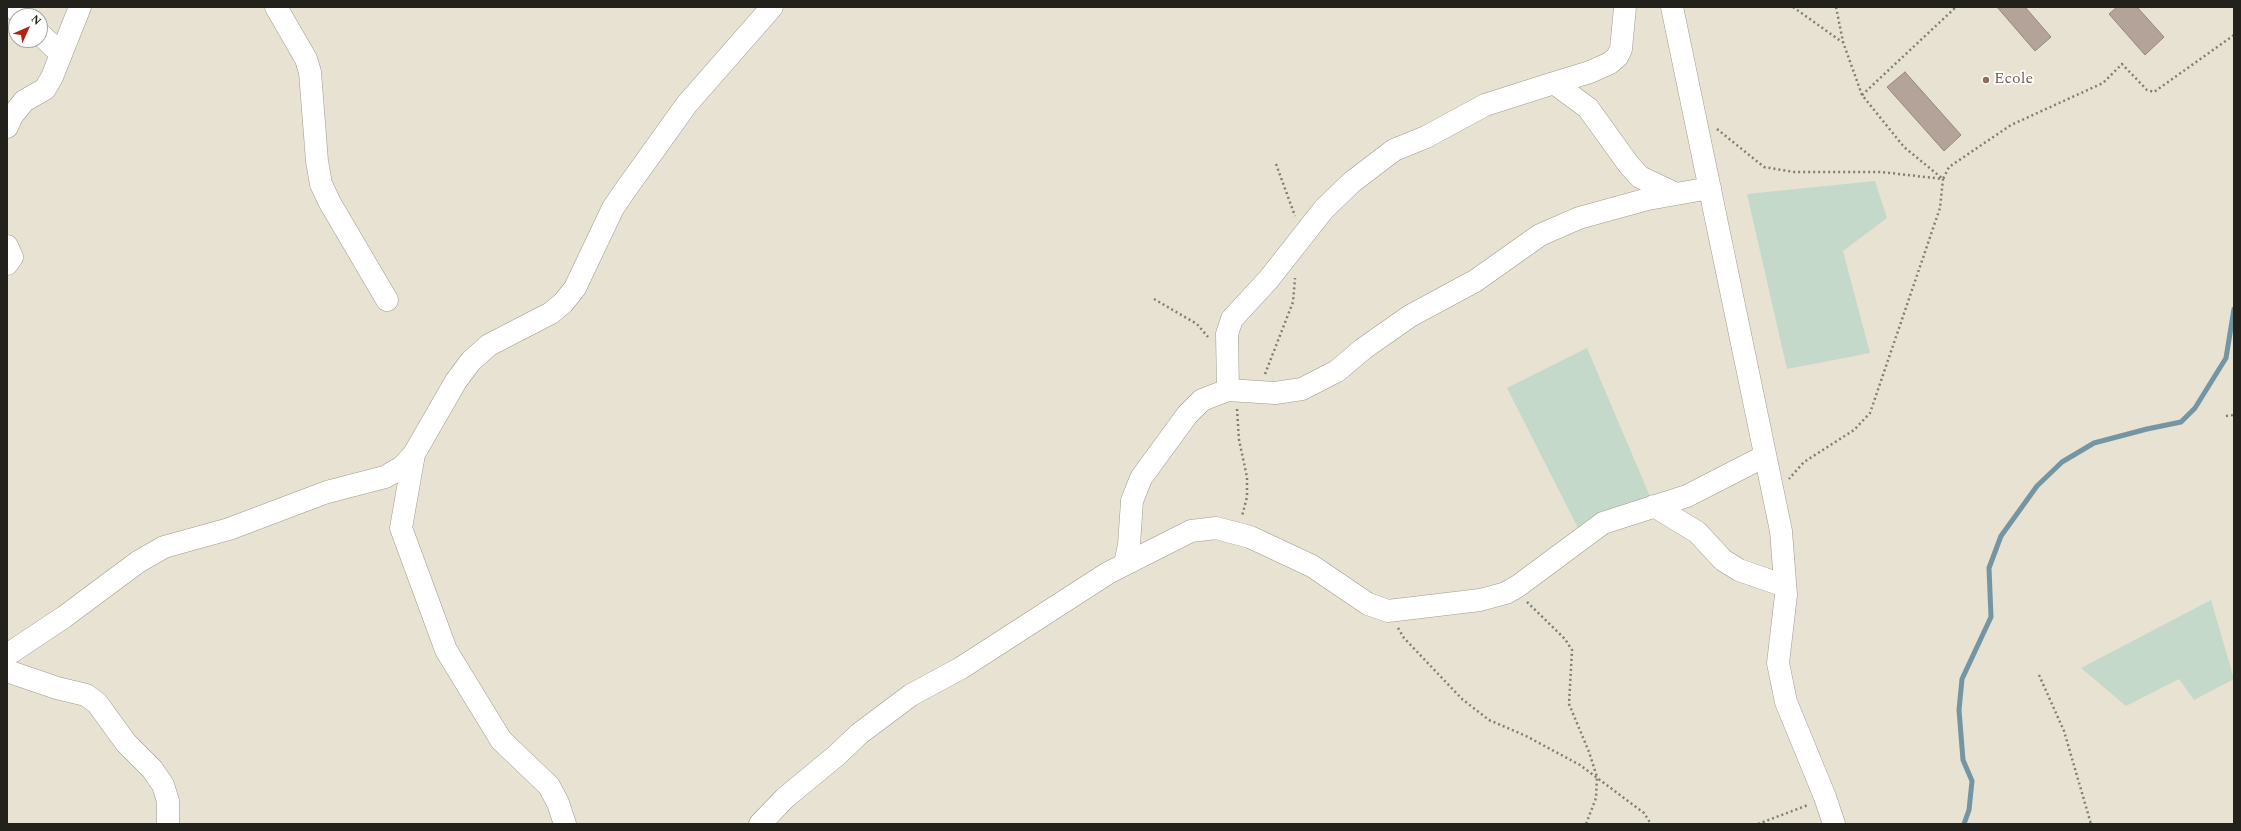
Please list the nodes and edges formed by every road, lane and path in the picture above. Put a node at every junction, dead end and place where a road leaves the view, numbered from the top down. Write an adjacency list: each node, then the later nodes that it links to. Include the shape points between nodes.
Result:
1 (80, 7): 12 (street)
2 (276, 7): 22 (street, via 306,59 310,72 321,184)
3 (772, 7): 26 (street, via 687,104 626,189 613,208 575,288 563,303 551,313 489,345 471,361 456,381)
4 (1625, 7): 13 (street, via 1621,48 1617,57 1590,72)
5 (1672, 7): 15 (street)
6 (1794, 7): 11 (path)
7 (1836, 7): 11 (path)
8 (1956, 7): 14 (path)
9 (2234, 35): 17 (path, via 2154,92 2147,90 2122,64 2103,83 2011,126 1949,167)
10 (48, 42): 12 (street)
11 (1843, 42): 14 (path)
12 (61, 54): 16 (street, via 45,89 24,102 12,116)
13 (1554, 83): 19 (street, via 1588,108 1640,177); 23 (street, via 1485,106 1426,137 1394,150 1352,182 1324,209 1268,280 1232,320 1227,334)
14 (1862, 95): 17 (path, via 1904,147)
15 (1693, 110): 17 (path, via 1764,167 1794,172 1881,172); 18 (street)
16 (7, 127)
17 (1943, 179): 28 (path, via 1940,208 1870,413 1854,430 1804,462 1783,486)
18 (1710, 188): 19 (street); 27 (street)
19 (1676, 194): 23 (street, via 1580,218 1540,235 1475,280 1410,316 1337,371 1302,388 1275,394)
20 (7, 246): 21 (street, via 12,257)
21 (7, 264)
22 (387, 300)
23 (1228, 390): 30 (street, via 1202,400 1187,415 1141,478 1132,501)
24 (2234, 414): 25 (path)
25 (2226, 416)
26 (414, 454): 34 (street, via 402,467 386,477 326,492 229,529 164,547 138,562 64,617); 40 (street, via 401,528 446,650 501,740 549,786)
27 (1765, 456): 28 (street); 29 (street, via 1687,496)
28 (1775, 502): 31 (street, via 1781,531)
29 (1654, 506): 31 (street, via 1697,532 1723,560 1739,570); 32 (street, via 1603,523)
30 (1125, 564): 33 (street, via 1191,531 1216,528 1250,537 1312,566 1368,604); 41 (street, via 974,660 911,695 860,734 785,798)
31 (1785, 586): 38 (street, via 1778,663 1786,702)
32 (1513, 589): 33 (street, via 1480,600); 37 (path, via 1565,639 1572,650 1569,704)
33 (1388, 611): 37 (path, via 1404,638 1462,699 1489,720 1580,764)
34 (7, 655)
35 (7, 671): 39 (street, via 86,695 97,703 163,785 168,801)
36 (2039, 675): 46 (path, via 2064,731)
37 (1597, 777): 42 (path, via 1596,798); 43 (path, via 1644,813)
38 (1825, 797): 44 (path); 45 (street)
39 (168, 824)
40 (565, 824)
41 (761, 824)
42 (1586, 824)
43 (1651, 824)
44 (1758, 824)
45 (1834, 824)
46 (2091, 824)

